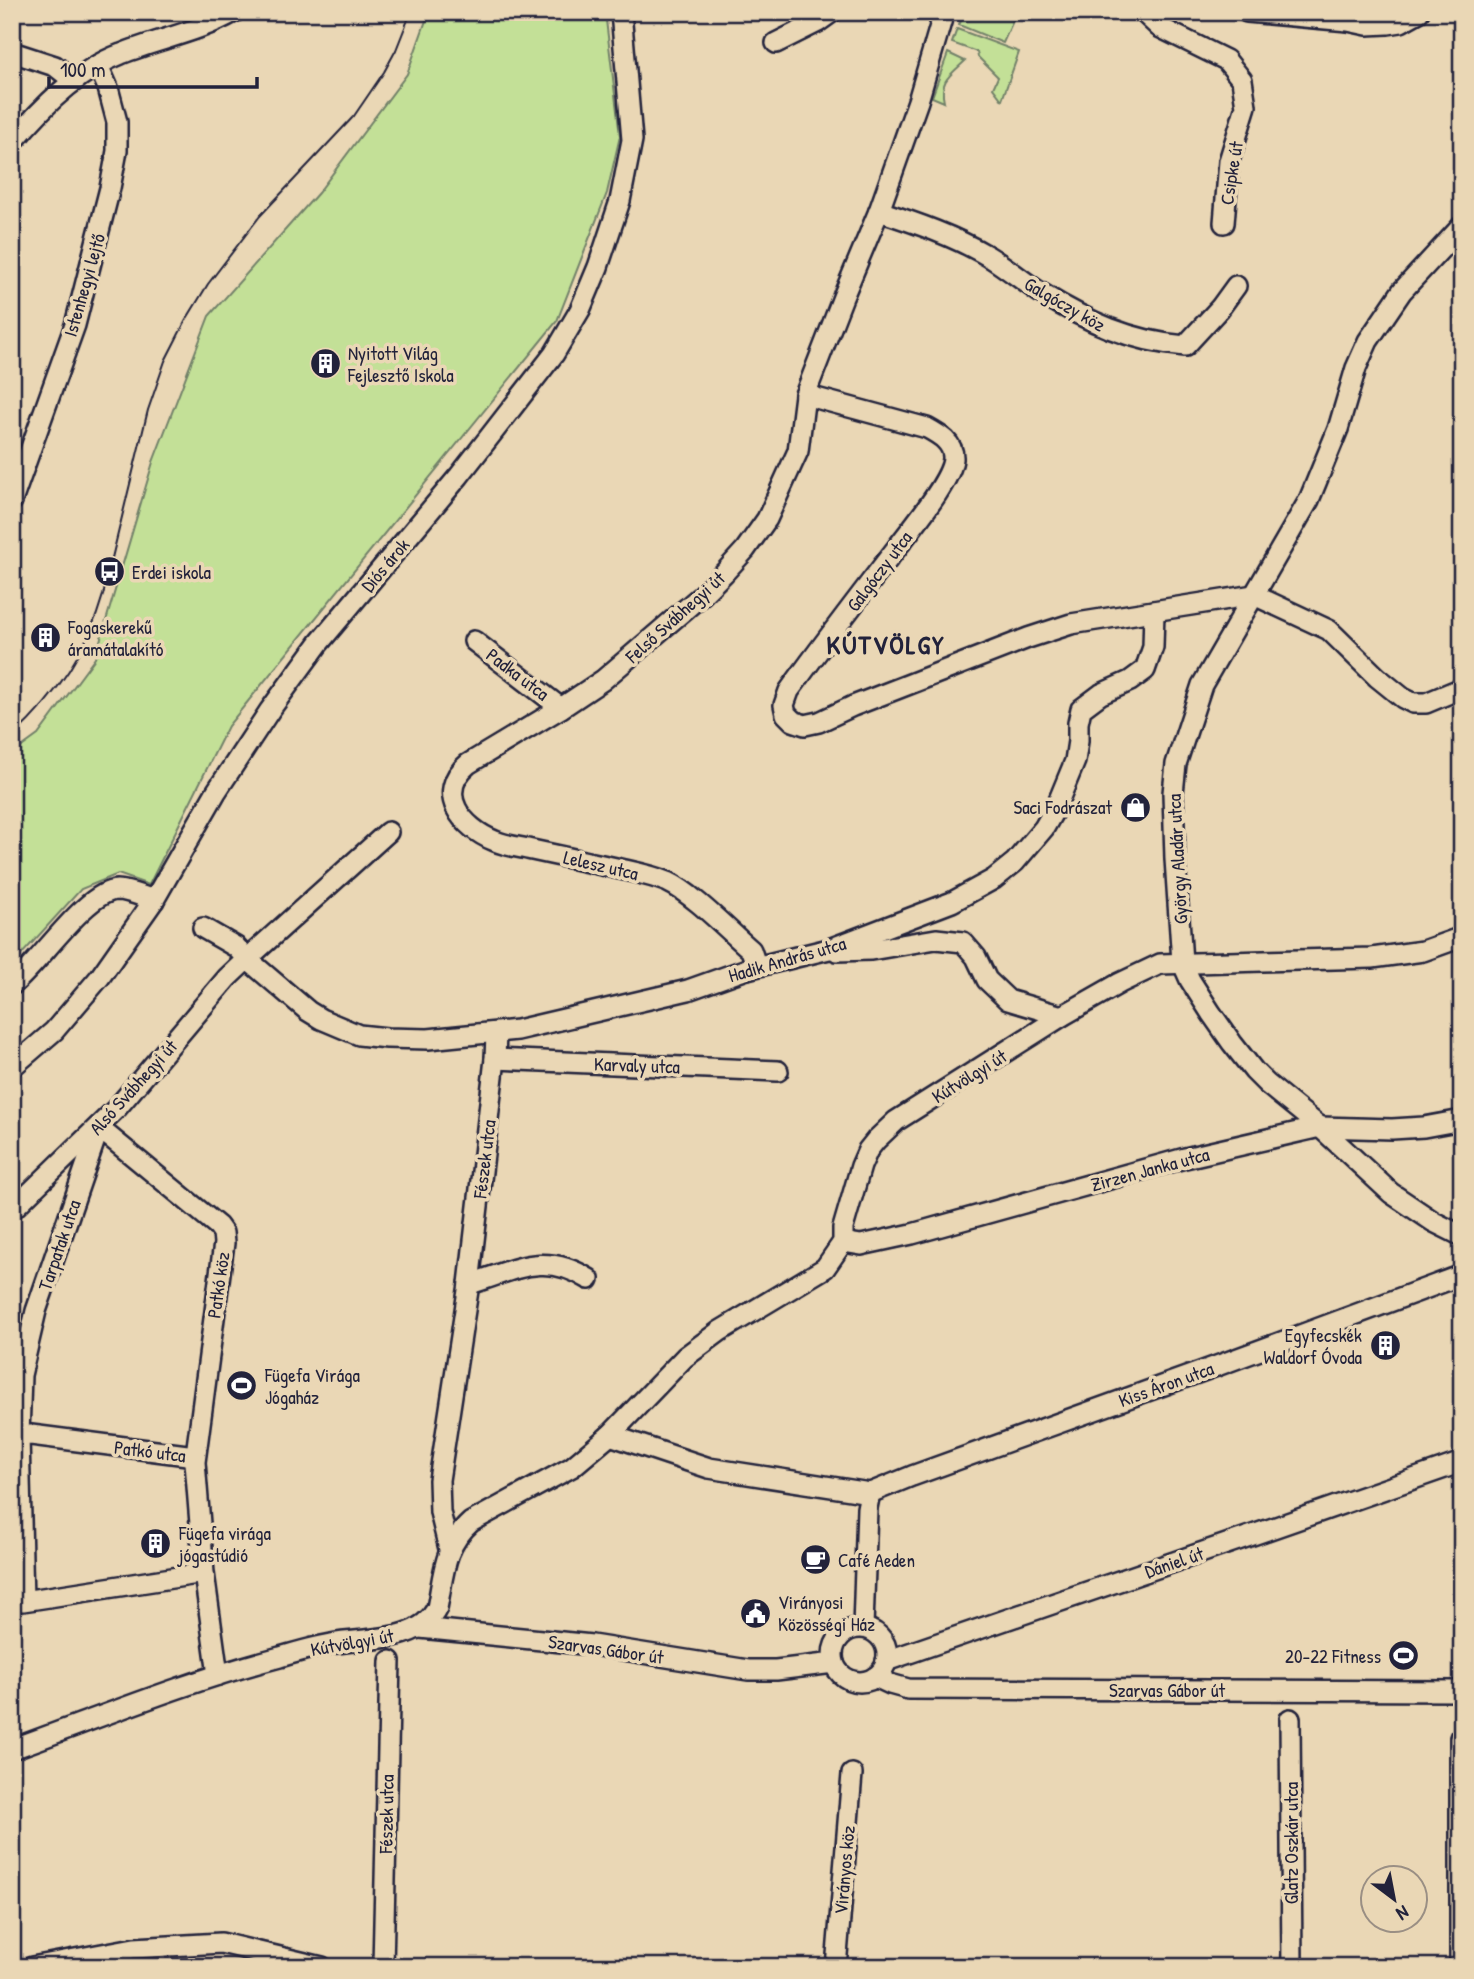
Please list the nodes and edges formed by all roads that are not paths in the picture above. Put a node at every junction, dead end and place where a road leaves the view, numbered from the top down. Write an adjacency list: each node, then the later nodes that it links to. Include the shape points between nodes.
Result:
1 (234, 12): 10 (street)
2 (621, 12): 26 (street, Diós árok, via 632,140 620,201 580,310 554,354 270,710)
3 (832, 12): 8 (street)
4 (1143, 12): 14 (street, Csipke út, via 1158,27 1226,60 1242,80 1246,106 1229,161)
5 (1247, 12): 6 (street, via 1388,24)
6 (1419, 12)
7 (943, 16): 13 (street)
8 (776, 43)
9 (12, 52): 11 (street, via 55,66)
10 (98, 65): 11 (street); 18 (street, Istenhegyi lejtő, via 117,122 110,188 75,325)
11 (74, 81): 12 (street)
12 (12, 143)
13 (879, 211): 16 (street, Galgóczy köz, via 988,256 1076,314 1145,340 1185,346); 17 (street)
14 (1224, 222)
15 (1462, 226): 19 (street, György Aladár utca, via 1402,291 1368,341 1323,470)
16 (1236, 286)
17 (805, 395): 20 (street, Galgóczy utca, via 927,429 942,436 953,458 928,505 789,691 783,705 793,721 805,725 819,722 943,670 1071,624); 23 (street, Felső Svábhegyi út, via 798,451 767,519 746,550 702,595 603,680)
18 (12, 501)
19 (1254, 594): 20 (street, Galgóczy utca); 22 (street, via 1329,629 1377,677 1413,703 1426,703); 30 (street, György Aladár utca, via 1202,685 1176,764 1175,859)
20 (1154, 611): 29 (street, Hadik András utca, via 1153,647 1145,670 1081,709 1075,761 1066,786 1044,828 1015,862 952,902)
21 (474, 641): 23 (street, Padka utca)
22 (1462, 688)
23 (561, 708): 24 (street, Felső Svábhegyi út)
24 (460, 772): 32 (street, Lelesz utca, via 452,793 454,806 471,827 497,842 669,883 751,950 753,966)
25 (388, 832): 31 (street, Alsó Svábhegyi út)
26 (154, 900): 33 (street, via 122,891 104,892); 37 (street, Diós árok, via 93,986 54,1031)
27 (203, 928): 31 (street, Hadik András utca, via 236,947)
28 (1462, 937): 30 (street, Kútvölgyi út, via 1423,951 1372,958)
29 (829, 949): 32 (street, Hadik András utca); 34 (street, via 871,950 936,939 963,942 987,981 1008,1000)
30 (1182, 962): 34 (street, Kútvölgyi út, via 1160,964); 40 (street, György Aladár utca, via 1211,1013 1254,1071)
31 (253, 964): 35 (street, Hadik András utca, via 321,1019 359,1035 428,1039); 41 (street, Alsó Svábhegyi út, via 227,978)
32 (747, 969): 35 (street, Hadik András utca, via 677,993)
33 (12, 985)
34 (1062, 1016): 44 (street, Kútvölgyi út, via 896,1121 876,1140 861,1166)
35 (496, 1033): 36 (street, Fészek utca)
36 (495, 1059): 38 (street, Karvaly utca); 47 (street, Fészek utca)
37 (12, 1067)
38 (778, 1071)
39 (1462, 1120): 40 (street, Zirzen Janka utca, via 1392,1129)
40 (1320, 1127): 43 (street, György Aladár utca, via 1391,1193); 44 (street, Zirzen Janka utca, via 1185,1158 912,1234 861,1245)
41 (99, 1128): 42 (street, Alsó Svábhegyi út); 49 (street, Tarpatak utca, via 36,1311 21,1376); 50 (street, Patkó köz, via 223,1233)
42 (12, 1210)
43 (1462, 1237)
44 (843, 1242): 48 (street, Kútvölgyi út, via 825,1268 685,1357)
45 (1462, 1275): 52 (street, Kiss Áron utca)
46 (589, 1279): 47 (street, via 573,1269 534,1263)
47 (469, 1284): 53 (street, Fészek utca, via 439,1480 440,1512)
48 (610, 1435): 52 (street, via 709,1468); 53 (street, Kútvölgyi út, via 572,1467 471,1522)
49 (15, 1436): 50 (street, Patkó utca); 54 (street, Tarpatak utca, via 23,1601)
50 (195, 1457): 54 (street, Patkó utca)
51 (1462, 1462): 59 (street, Dániel út)
52 (870, 1493): 56 (street)
53 (449, 1549): 55 (street, Kútvölgyi út, via 438,1608)
54 (204, 1573): 60 (street, Patkó utca)
55 (420, 1628): 58 (street, Szarvas Gábor út, via 592,1645 748,1670); 60 (street, Kútvölgyi út, via 324,1645)
56 (863, 1628): 58 (street, via 839,1637 833,1648); 59 (street, via 882,1640)
57 (390, 1661): 69 (street, Fészek utca)
58 (834, 1663): 59 (street, via 842,1675 859,1682)
59 (881, 1669): 61 (street, Szarvas Gábor út, via 890,1684 908,1689)
60 (218, 1675): 64 (street, Kútvölgyi út)
61 (1462, 1691)
62 (1290, 1719): 71 (street, Glatz Oszkár utca)
63 (1460, 1738): 72 (street)
64 (12, 1749)
65 (852, 1774): 70 (street, Virányos köz)
66 (54, 1965): 67 (street); 68 (street, via 134,1948 221,1943)
67 (32, 1967)
68 (322, 1967)
69 (383, 1967)
70 (836, 1967)
71 (1292, 1967)
72 (1460, 1967)

